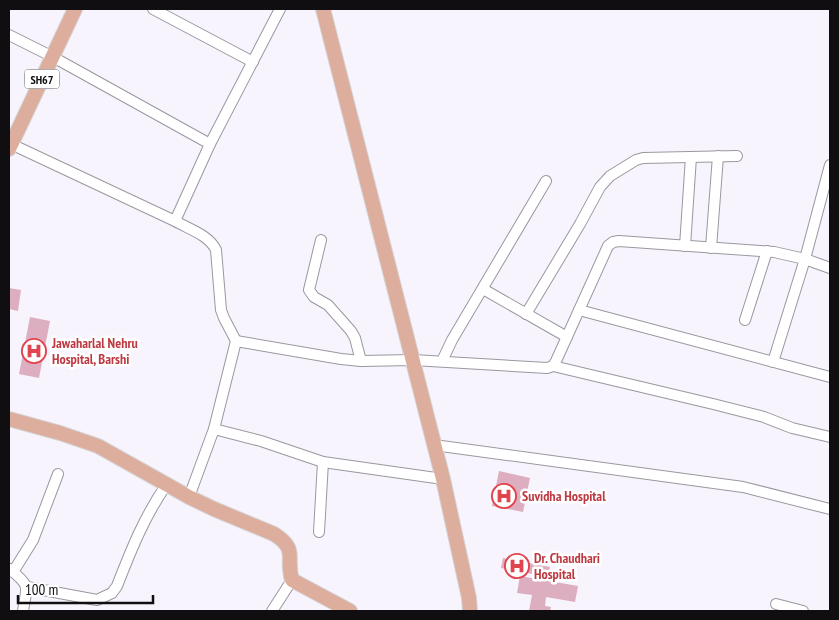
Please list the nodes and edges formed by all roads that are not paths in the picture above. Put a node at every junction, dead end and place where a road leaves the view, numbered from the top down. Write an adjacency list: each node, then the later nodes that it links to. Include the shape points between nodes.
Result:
1 (75, 9): 6 (main road, SH67)
2 (153, 9): 7 (street)
3 (280, 9): 7 (street)
4 (323, 9): 29 (main road)
5 (9, 34): 6 (street)
6 (53, 57): 8 (street); 9 (main road, SH67)
7 (252, 62): 8 (street)
8 (210, 144): 16 (street)
9 (10, 147): 16 (street)
10 (718, 156): 11 (street); 12 (street); 19 (street)
11 (738, 156)
12 (690, 157): 18 (street); 25 (street, via 643,158 604,181)
13 (830, 165): 14 (street)
14 (829, 178): 21 (street)
15 (546, 181): 23 (street)
16 (175, 221): 28 (street, via 213,244 221,310)
17 (322, 240): 30 (street, via 309,290 328,305 351,331)
18 (684, 246): 19 (street); 24 (street, via 613,242 608,246)
19 (711, 248): 20 (street)
20 (767, 251): 21 (street); 26 (street)
21 (805, 259): 22 (street); 32 (street)
22 (830, 268)
23 (483, 289): 25 (street); 31 (street)
24 (579, 310): 27 (street); 32 (street)
25 (526, 314): 27 (street)
26 (745, 320)
27 (567, 337): 33 (street)
28 (236, 341): 30 (street); 36 (street)
29 (413, 360): 30 (street); 31 (street); 38 (main road)
30 (361, 361)
31 (442, 361): 33 (street)
32 (773, 362): 34 (street)
33 (553, 366): 37 (street, via 764,417)
34 (830, 377)
35 (9, 419): 42 (main road, via 98,446)
36 (214, 429): 39 (street); 43 (street)
37 (830, 437)
38 (434, 445): 41 (main road); 44 (street, via 743,487)
39 (323, 462): 41 (street); 45 (street)
40 (58, 474): 46 (street, via 33,540)
41 (443, 479): 54 (main road)
42 (167, 484): 43 (main road); 48 (street, via 151,507 112,594 97,600)
43 (189, 497): 47 (main road, via 282,539 290,552)
44 (830, 509)
45 (318, 532)
46 (11, 570): 48 (street, via 26,582)
47 (292, 580): 52 (street); 53 (main road)
48 (27, 588): 51 (street)
49 (776, 604): 50 (street)
50 (796, 610)
51 (23, 611)
52 (272, 611)
53 (350, 611)
54 (470, 611)

